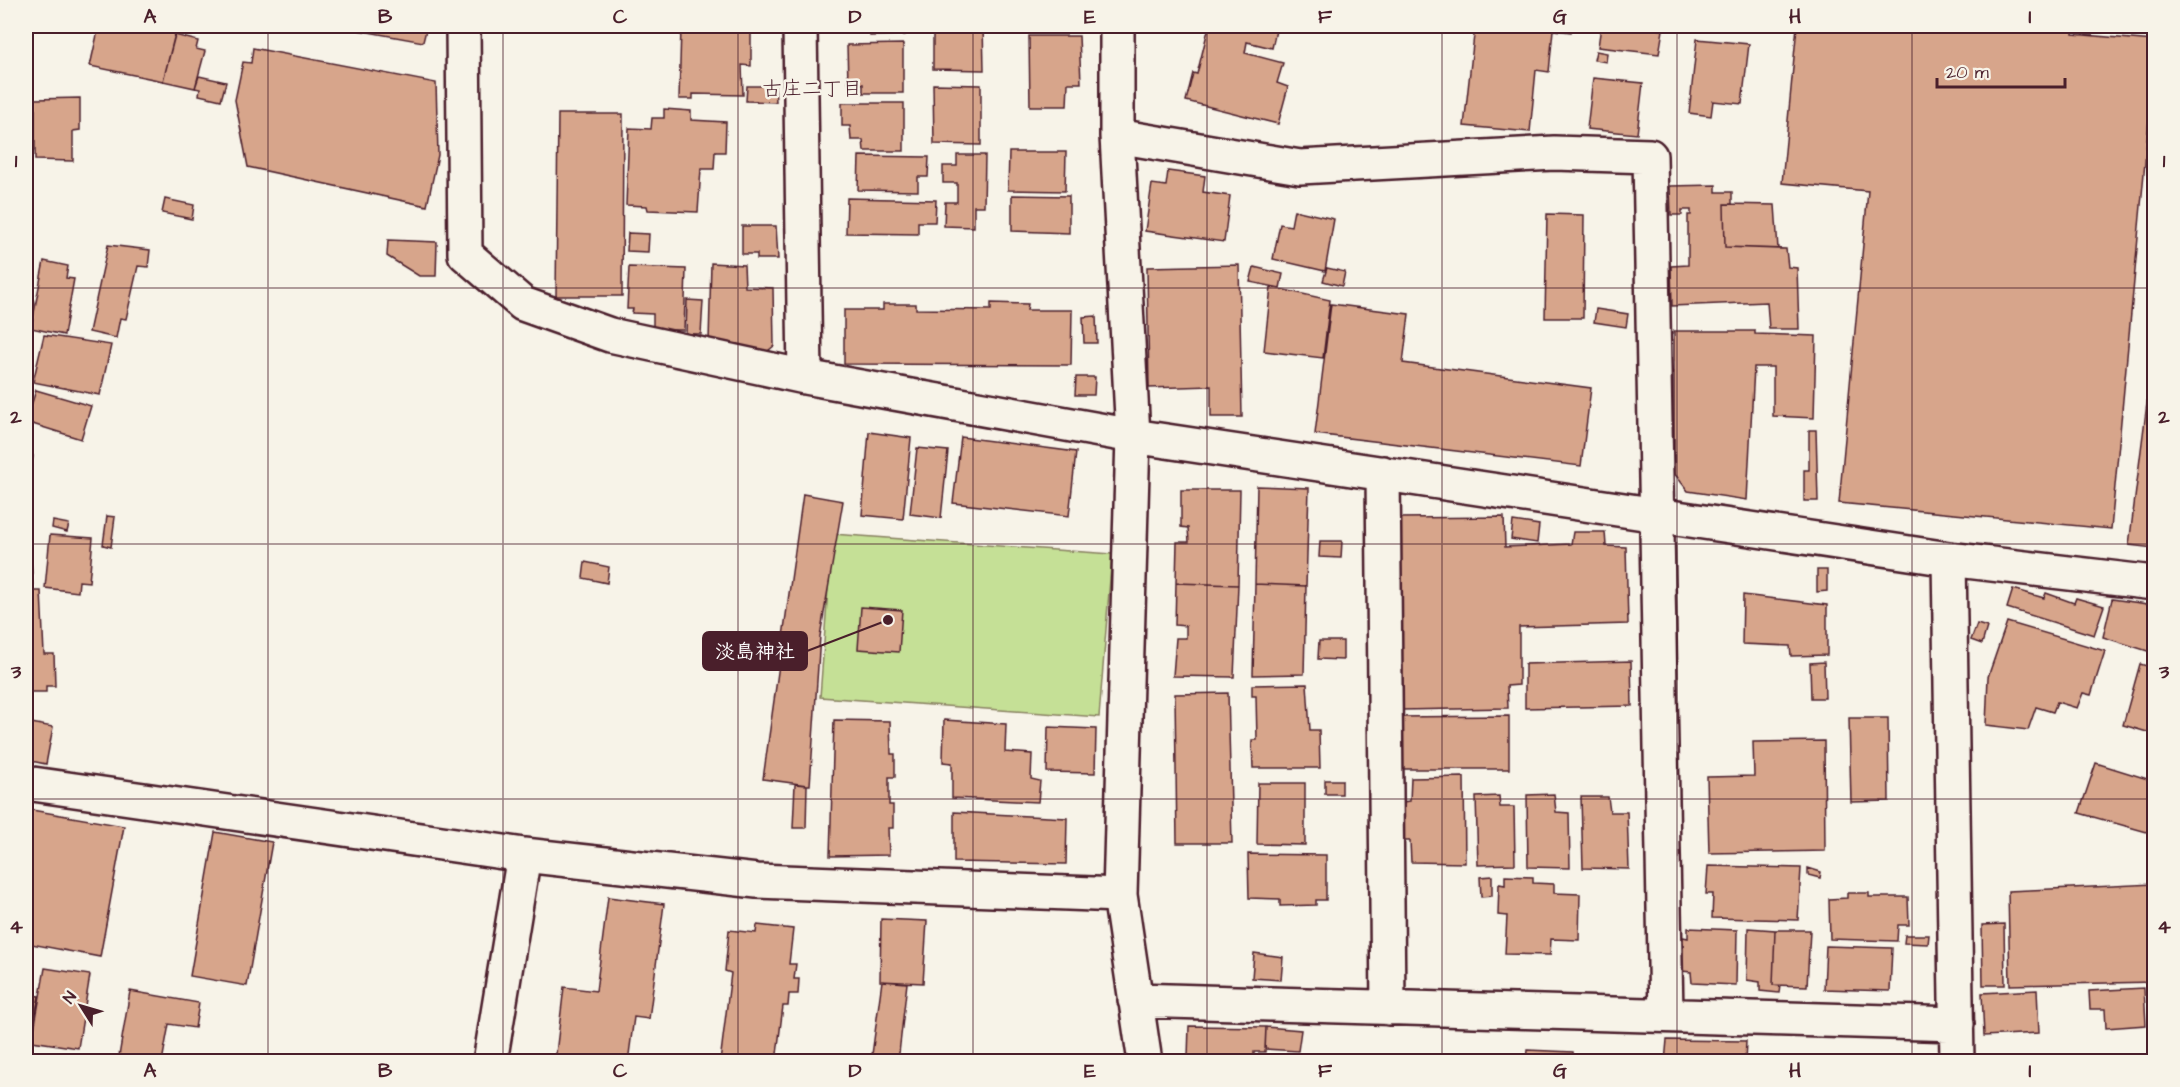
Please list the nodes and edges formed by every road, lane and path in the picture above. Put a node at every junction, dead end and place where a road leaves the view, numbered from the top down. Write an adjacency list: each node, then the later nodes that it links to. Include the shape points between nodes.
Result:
1 (464, 26): 5 (street, via 465,254 523,304 610,335)
2 (800, 26): 5 (street)
3 (1117, 26): 4 (street)
4 (1118, 136): 6 (street); 8 (street, via 1300,166 1554,153 1650,156)
5 (805, 377): 6 (street)
6 (1133, 436): 7 (street); 13 (street)
7 (1383, 473): 8 (street); 15 (street)
8 (1655, 514): 9 (street); 16 (street)
9 (1949, 559): 10 (street); 17 (street)
10 (2154, 583)
11 (26, 783): 12 (street)
12 (524, 855): 13 (street, via 756,881); 18 (street)
13 (1120, 895): 14 (street)
14 (1135, 1000): 15 (street); 19 (street)
15 (1388, 1008): 16 (street)
16 (1665, 1016): 17 (street)
17 (1957, 1024): 20 (street)
18 (490, 1062)
19 (1145, 1062)
20 (1957, 1062)

